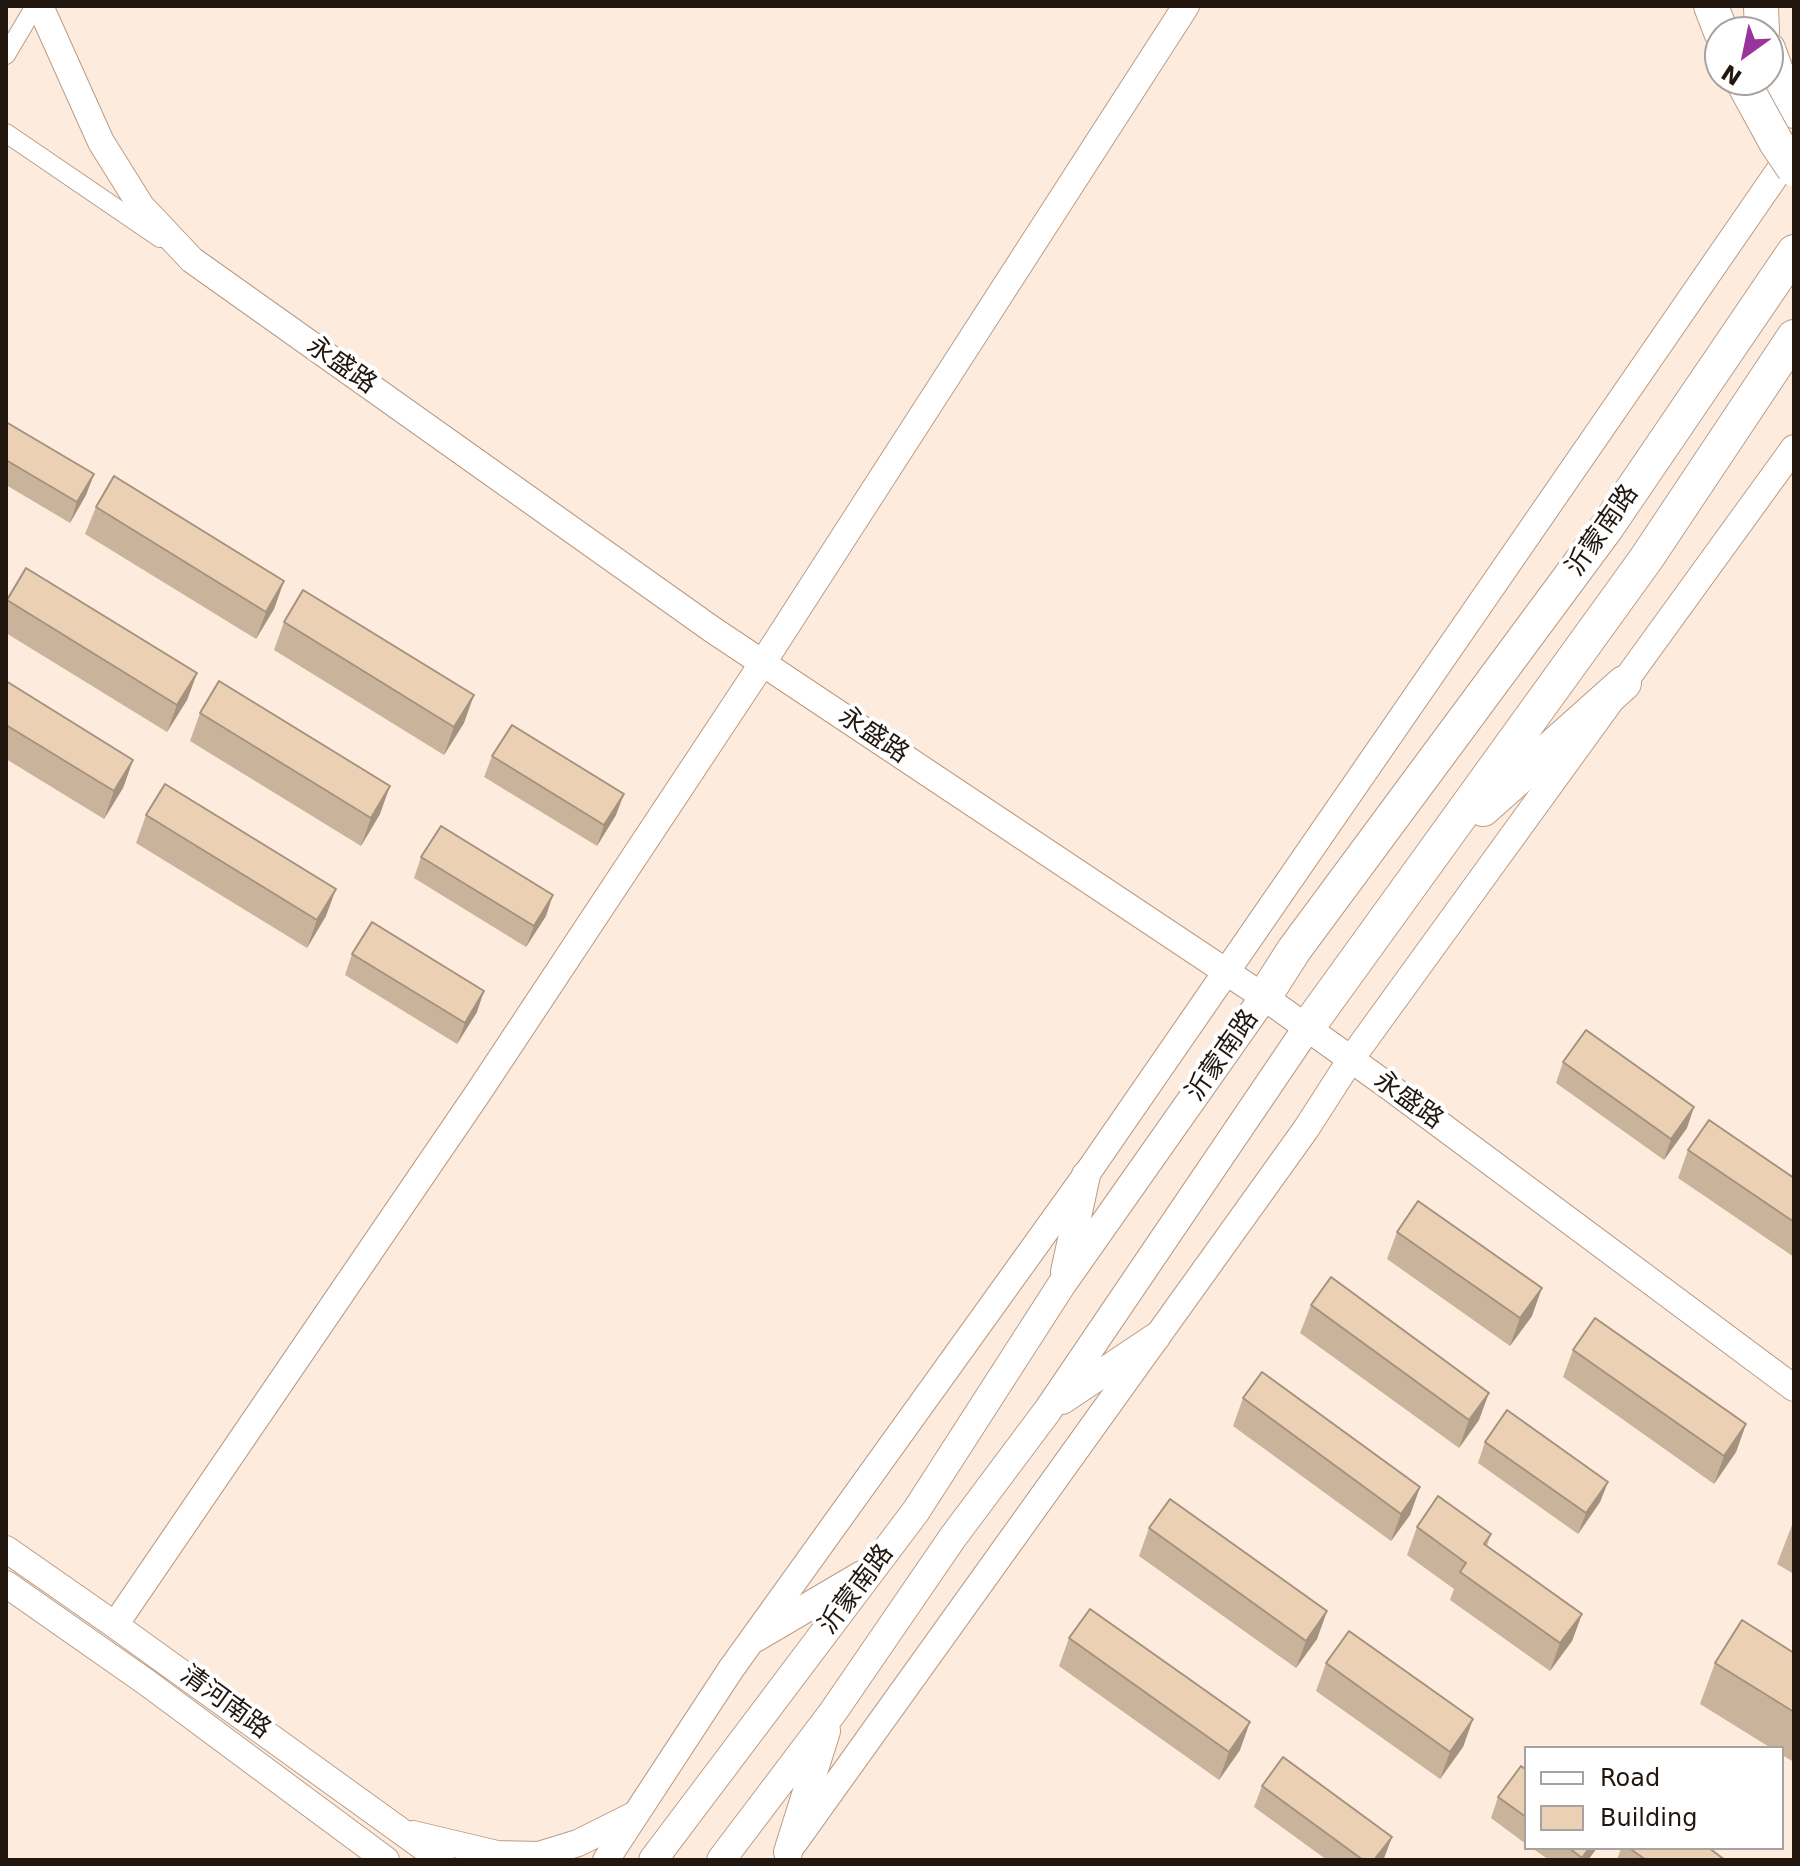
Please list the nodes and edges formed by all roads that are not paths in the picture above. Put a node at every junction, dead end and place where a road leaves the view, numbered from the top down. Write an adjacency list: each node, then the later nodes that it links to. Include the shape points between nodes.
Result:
1 (38, 6): 3 (street); 11 (street, 永盛路, via 101,142 141,206)
2 (1186, 6): 14 (street)
3 (6, 55)
4 (1784, 93): 6 (highway)
5 (1751, 96): 9 (highway, bridge)
6 (1794, 111)
7 (6, 133): 11 (street)
8 (1794, 149): 17 (street)
9 (1794, 169)
10 (1794, 252): 18 (highway, 沂蒙南路, via 1607,527)
11 (192, 260): 14 (street, 永盛路)
12 (1794, 337): 16 (highway, 沂蒙南路, via 1646,559)
13 (1794, 448): 15 (street)
14 (762, 664): 17 (street, 永盛路); 29 (street)
15 (1624, 683): 16 (highway); 20 (street)
16 (1432, 855): 19 (highway, 沂蒙南路)
17 (1225, 971): 18 (street, 永盛路); 21 (street)
18 (1264, 997): 19 (street, 永盛路); 22 (main road, 沂蒙南路)
19 (1307, 1028): 20 (street, 永盛路); 25 (main road, 沂蒙南路)
20 (1351, 1059): 23 (street); 24 (street, 永盛路)
21 (1086, 1175): 22 (main road); 30 (street)
22 (1062, 1284): 27 (main road, 沂蒙南路, via 916,1511)
23 (1156, 1337): 25 (main road); 35 (street)
24 (1794, 1388)
25 (1048, 1410): 31 (main road, 沂蒙南路)
26 (6, 1549): 29 (street, 清河南路)
27 (873, 1568): 30 (main road); 40 (main road, 沂蒙南路)
28 (6, 1584): 33 (street, 清河南路)
29 (115, 1625): 34 (street, 清河南路)
30 (755, 1638): 32 (street)
31 (833, 1712): 35 (main road); 41 (main road, 沂蒙南路)
32 (638, 1813): 34 (street, via 578,1843 539,1855 497,1854); 39 (street)
33 (347, 1831): 36 (street); 37 (street, 清河南路)
34 (401, 1831): 38 (street, 清河南路)
35 (785, 1856)
36 (372, 1860)
37 (386, 1860)
38 (441, 1860)
39 (606, 1860)
40 (653, 1860)
41 (721, 1860)

